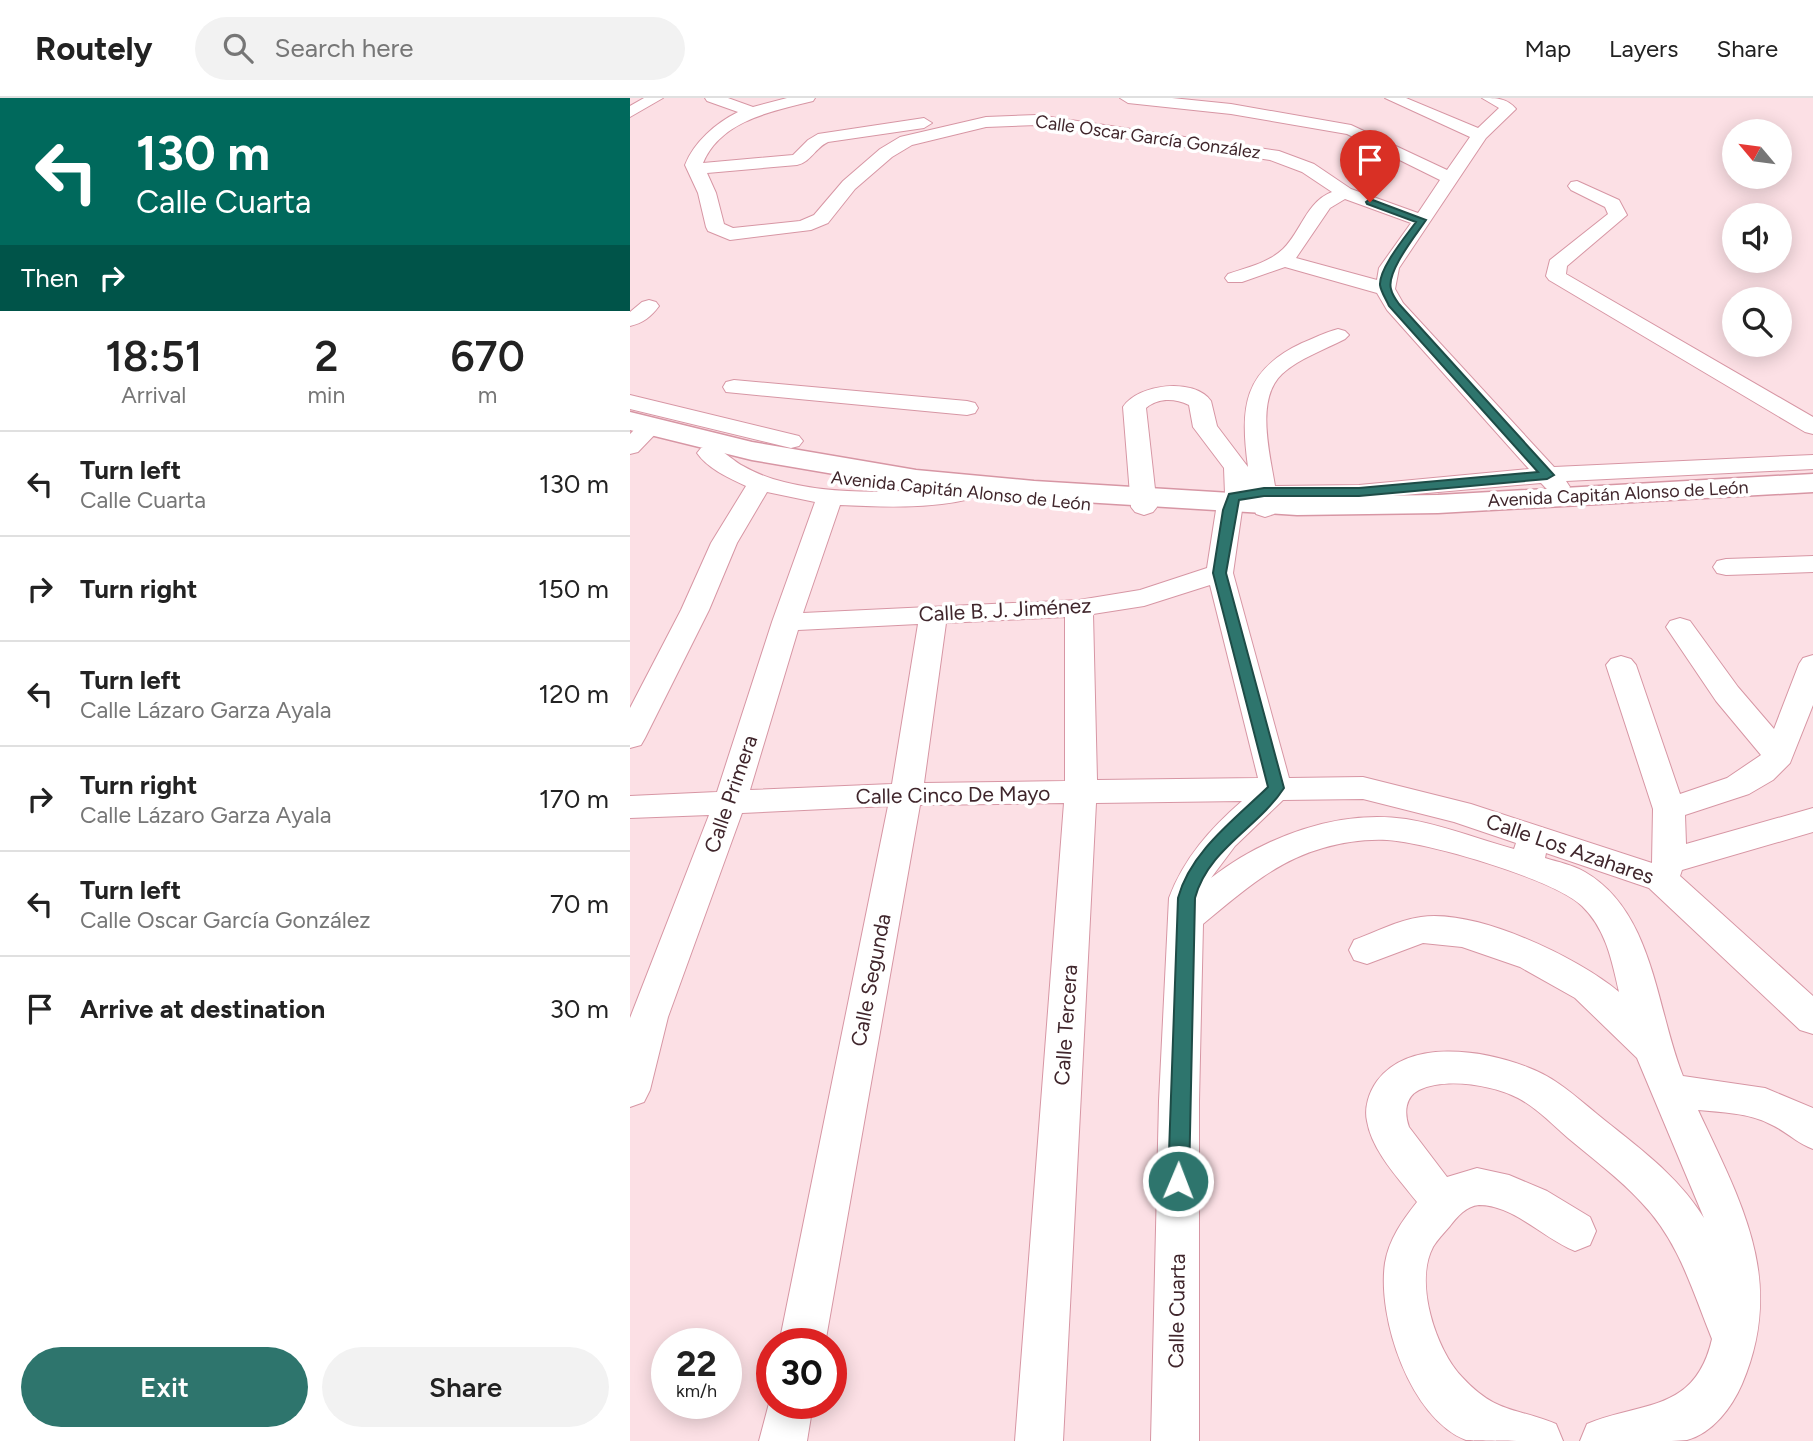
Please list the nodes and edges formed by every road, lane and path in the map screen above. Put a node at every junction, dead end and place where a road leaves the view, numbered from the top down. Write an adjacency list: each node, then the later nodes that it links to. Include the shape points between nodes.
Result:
1 (655, 98): 10 (street)
2 (713, 98): 9 (street)
3 (807, 98): 9 (street)
4 (1128, 98): 8 (street)
5 (1393, 98): 12 (street)
6 (1236, 104): 8 (street); 15 (street, via 1359,133)
7 (1499, 104): 12 (street)
8 (1203, 106): 13 (street)
9 (750, 111): 14 (street, via 723,126 694,160)
10 (630, 112)
11 (986, 122): 13 (street, Calle Oscar García González, via 1046,121); 14 (street, Calle Oscar García González, via 904,125 844,134 813,142 797,160); 14 (street, Calle Oscar García González, via 916,137 896,146 849,185 826,215 804,226 723,233 712,223 707,193)
12 (1480, 135): 15 (street)
13 (1152, 136): 17 (street, Calle Oscar García González, via 1273,155 1308,168)
14 (696, 169)
15 (1449, 178): 18 (street)
16 (1577, 186): 29 (street, via 1613,204 1618,215 1557,264 1556,276)
17 (1345, 193): 18 (street, Calle Oscar García González); 19 (street, via 1323,203)
18 (1421, 220): 21 (street, via 1390,268)
19 (1282, 260): 20 (street); 21 (street)
20 (1235, 278)
21 (1385, 289): 34 (street, via 1394,306)
22 (649, 306): 23 (street)
23 (630, 320)
24 (1338, 335): 38 (street, via 1278,367 1261,388)
25 (734, 387): 26 (street)
26 (785, 392): 28 (street); 32 (street)
27 (630, 402): 32 (street)
28 (967, 408)
29 (1813, 427)
30 (637, 432): 32 (main road, Avenida Capitán Alonso de León); 32 (main road, Avenida Capitán Alonso de León, via 709,453)
31 (1813, 462): 34 (street)
32 (781, 463): 35 (main road, Avenida Capitán Alonso de León); 36 (street); 37 (main road, Avenida Capitán Alonso de León); 48 (street, via 724,543 695,610)
33 (1813, 484): 34 (main road, Avenida Capitán Alonso de León)
34 (1557, 486): 38 (street, via 1359,492); 38 (main road, Avenida Capitán Alonso de León, via 1378,507)
35 (961, 494): 36 (street, via 885,500); 37 (main road, Avenida Capitán Alonso de León, via 1030,501)
36 (830, 497): 44 (street, Calle Primera)
37 (1144, 502): 38 (main road, Avenida Capitán Alonso de León); 38 (street, via 1134,413 1137,402 1155,394 1188,395 1200,401 1205,427 1236,467)
38 (1249, 502): 41 (street)
39 (1726, 567): 40 (street)
40 (1809, 571)
41 (1220, 573): 42 (street, Calle B. J. Jiménez, via 1144,598); 50 (street)
42 (1079, 608): 43 (street, Calle B. J. Jiménez); 51 (street, Calle Tercera)
43 (933, 615): 44 (street, Calle B. J. Jiménez); 52 (street, Calle Segunda)
44 (786, 622): 53 (street, Calle Primera)
45 (1680, 627): 49 (street)
46 (1621, 664): 55 (street)
47 (1813, 664): 49 (street)
48 (632, 730)
49 (1779, 757): 55 (street, via 1738,786)
50 (1276, 788): 51 (street, Calle Cinco De Mayo); 57 (street, Calle Los Azahares, via 1363,788 1426,802); 59 (street, Calle Cuarta, via 1199,869 1186,898)
51 (1081, 792): 52 (street, Calle Cinco De Mayo); 71 (street, Calle Tercera)
52 (906, 794): 53 (street, Calle Cinco De Mayo); 69 (street, Calle Segunda)
53 (730, 802): 54 (street, Calle Cinco De Mayo); 61 (street, Calle Primera)
54 (630, 807)
55 (1669, 809): 58 (street)
56 (1813, 820): 58 (street)
57 (1530, 850): 58 (street, Calle Los Azahares); 59 (street, via 1364,828 1298,844 1246,869); 63 (street, via 1601,904 1616,924 1635,974)
58 (1665, 870): 62 (street, Calle Los Azahares)
59 (1186, 918): 72 (street, Calle Cuarta)
60 (1367, 950): 63 (street, via 1422,930 1473,935 1586,986)
61 (640, 1017): 64 (street, Calle Primera)
62 (1813, 1019)
63 (1654, 1050): 65 (street)
64 (630, 1090)
65 (1670, 1091): 66 (street, via 1758,1103 1791,1115); 70 (street, via 1720,1201 1738,1261)
66 (1813, 1132)
67 (1442, 1202): 68 (street, via 1461,1190 1486,1187 1527,1202); 70 (street, via 1387,1122 1389,1090 1406,1074 1440,1068 1483,1070 1532,1086 1660,1192 1696,1246); 73 (street, via 1414,1240 1405,1265 1405,1302 1417,1345 1438,1385 1456,1405 1488,1428)
68 (1575, 1231)
69 (805, 1328)
70 (1735, 1340): 74 (street, via 1722,1381 1698,1408 1652,1431)
71 (1039, 1441)
72 (1175, 1441)
73 (1539, 1441)
74 (1604, 1441)

